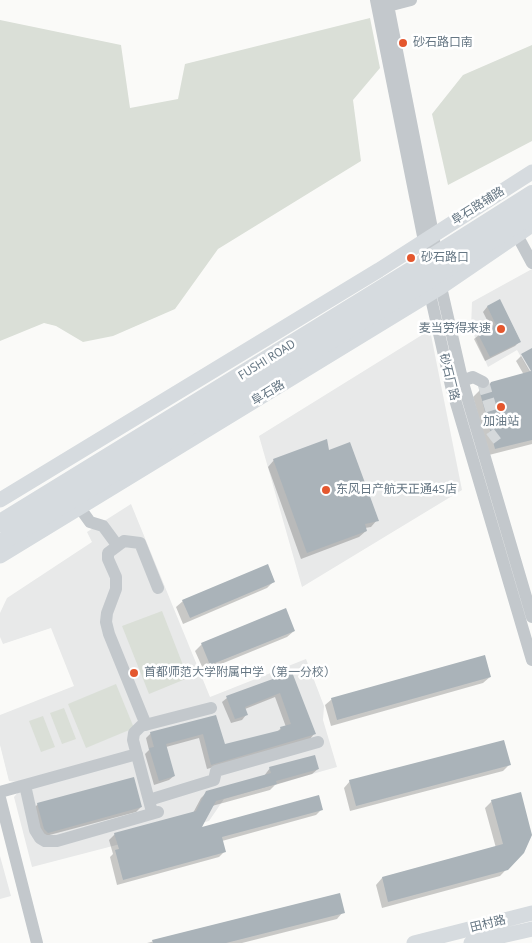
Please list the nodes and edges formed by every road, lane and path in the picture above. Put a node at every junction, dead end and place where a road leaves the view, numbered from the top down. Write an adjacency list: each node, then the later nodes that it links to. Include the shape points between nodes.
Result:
1 (376, 0): 8 (street, 砂石厂路)
2 (411, 0): 3 (street)
3 (388, 3): 8 (street, 砂石厂路)
4 (532, 172): 8 (main road, 阜石路辅路)
5 (532, 194): 16 (highway, FUSHI ROAD)
6 (532, 214): 17 (highway, FUSHI ROAD)
7 (532, 225): 9 (main road, 阜石路)
8 (429, 237): 11 (street, 砂石厂路); 14 (main road)
9 (524, 241): 10 (street); 11 (main road, 阜石路)
10 (532, 263)
11 (436, 291): 12 (street, 砂石厂路); 15 (main road, 阜石路); 22 (street, 砂石厂路, via 453,395)
12 (462, 381): 13 (street, via 474,377); 21 (street, 砂石厂路, via 485,442)
13 (483, 382)
14 (0, 500)
15 (80, 508): 18 (street, via 90,522 103,526); 19 (main road, 阜石路)
16 (0, 523)
17 (0, 543)
18 (117, 545): 20 (street, via 124,541 140,543); 24 (street, via 108,552 116,577 116,589 106,622)
19 (0, 556)
20 (158, 588)
21 (532, 616)
22 (532, 660)
23 (212, 708): 24 (street)
24 (146, 725): 26 (street, via 134,733)
25 (318, 742): 30 (street, via 216,771 214,780)
26 (137, 754): 27 (street); 30 (street)
27 (25, 785): 28 (street); 30 (street, via 35,830 45,841 57,841)
28 (0, 792)
29 (0, 798): 33 (street)
30 (153, 808)
31 (532, 913): 34 (main road, 田村路)
32 (532, 928): 35 (main road, 田村路)
33 (37, 943)
34 (414, 943)
35 (471, 943)

